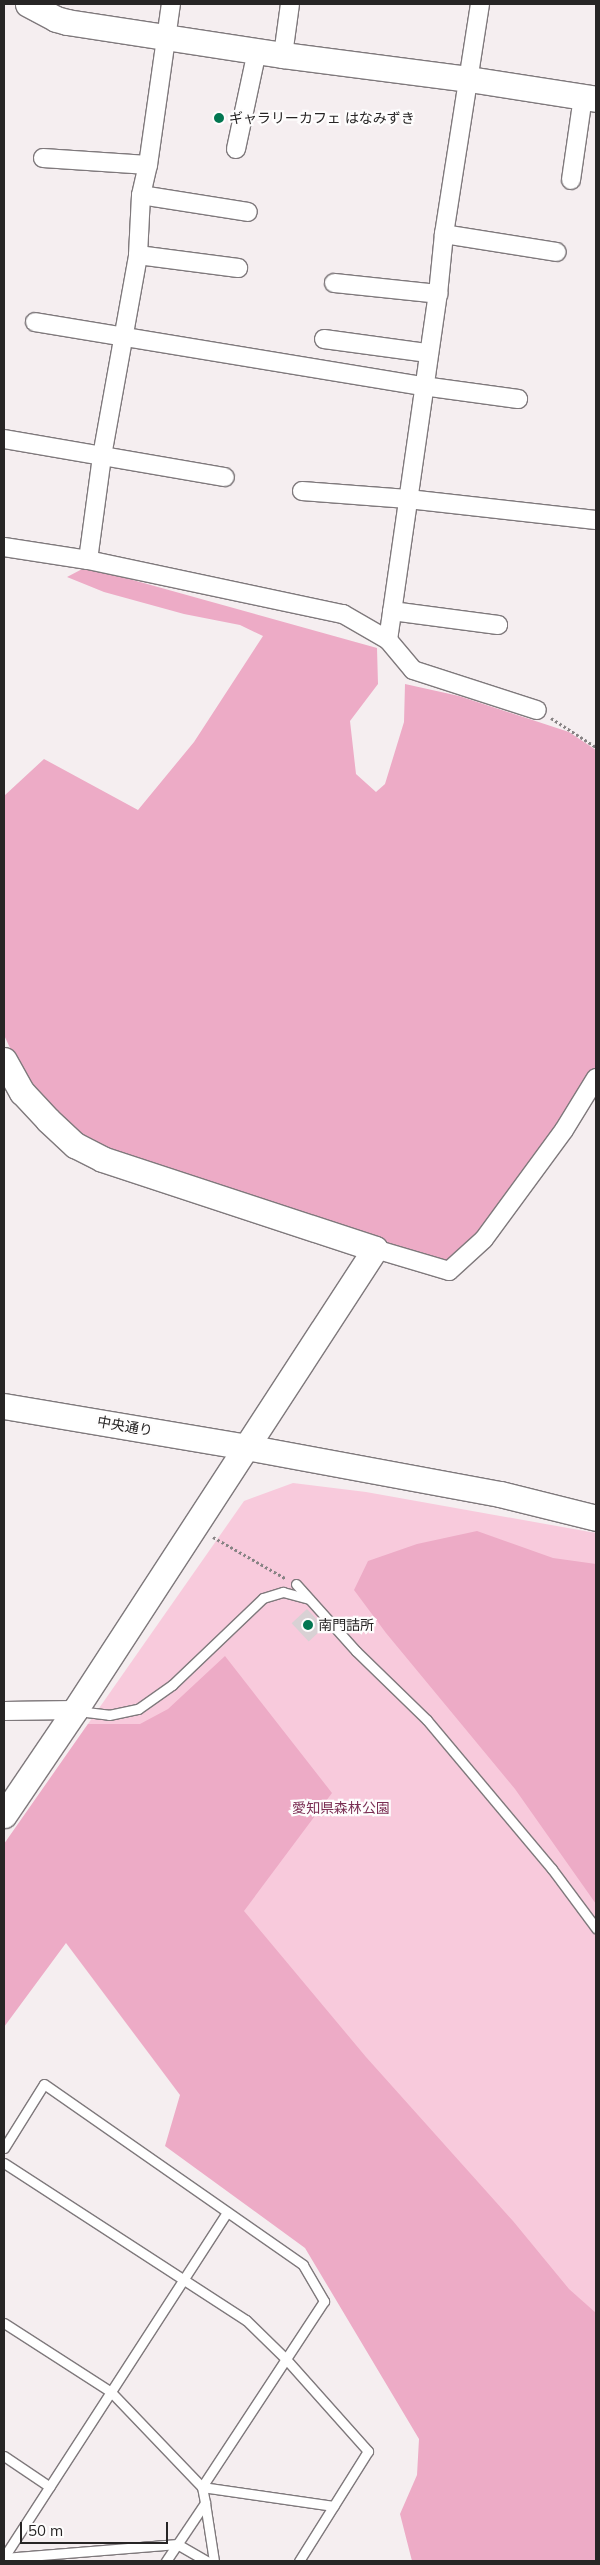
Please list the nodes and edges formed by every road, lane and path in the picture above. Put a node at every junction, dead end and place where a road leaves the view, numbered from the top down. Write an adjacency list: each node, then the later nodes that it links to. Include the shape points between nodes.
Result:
1 (28, 4): 5 (street)
2 (171, 4): 6 (street)
3 (290, 4): 8 (street)
4 (480, 4): 9 (street)
5 (57, 12): 6 (street)
6 (167, 38): 7 (street); 13 (street)
7 (257, 51): 8 (street); 11 (street)
8 (284, 55): 9 (street)
9 (469, 79): 10 (street); 17 (street)
10 (590, 98): 14 (street)
11 (236, 149)
12 (43, 158): 13 (street)
13 (148, 165): 15 (street)
14 (571, 180)
15 (141, 195): 16 (street); 19 (street)
16 (248, 212)
17 (444, 234): 18 (street); 22 (street)
18 (557, 252)
19 (138, 255): 20 (street); 24 (street)
20 (238, 268)
21 (334, 283): 22 (street)
22 (438, 294): 26 (street)
23 (35, 322): 24 (street)
24 (123, 336): 27 (street); 30 (street)
25 (324, 339): 26 (street)
26 (428, 353): 27 (street)
27 (424, 386): 28 (street); 33 (street)
28 (518, 399)
29 (4, 439): 30 (street)
30 (102, 456): 31 (street); 36 (street)
31 (225, 477)
32 (302, 491): 33 (street)
33 (408, 499): 34 (street); 37 (street)
34 (596, 520)
35 (4, 547): 36 (street)
36 (88, 560): 39 (street, via 343,614)
37 (392, 611): 38 (street); 39 (street)
38 (498, 625)
39 (388, 640): 40 (street, via 414,670)
40 (537, 710): 41 (path)
41 (596, 747)
42 (4, 1060): 44 (street, via 22,1092 48,1120 75,1145 102,1159)
43 (596, 1078): 44 (street, via 564,1130 484,1239 449,1271)
44 (375, 1249): 46 (street)
45 (4, 1406): 46 (street, 中央通り)
46 (246, 1447): 47 (street, 中央通り, via 500,1494); 48 (street)
47 (596, 1518)
48 (195, 1526): 49 (path); 52 (street)
49 (296, 1584): 50 (lane)
50 (310, 1599): 52 (lane, via 283,1592 263,1598 172,1685 138,1709 109,1715); 54 (lane, via 356,1651 427,1720 552,1869)
51 (4, 1710): 52 (street)
52 (75, 1710): 53 (street)
53 (4, 1815)
54 (596, 1928)
55 (4, 2148): 57 (lane, via 44,2084)
56 (4, 2163): 58 (lane)
57 (227, 2212): 58 (lane); 60 (lane, via 303,2265 324,2301)
58 (184, 2280): 60 (lane, via 246,2320); 61 (lane)
59 (4, 2323): 61 (lane)
60 (285, 2358): 64 (lane); 66 (lane, via 368,2451)
61 (111, 2392): 63 (lane); 64 (lane)
62 (4, 2456): 63 (lane)
63 (50, 2487): 68 (lane)
64 (202, 2487): 65 (lane); 66 (lane)
65 (205, 2503): 67 (lane); 71 (lane)
66 (334, 2506): 72 (lane)
67 (177, 2544): 68 (lane); 69 (lane); 70 (lane)
68 (4, 2557)
69 (166, 2561)
70 (206, 2561)
71 (214, 2561)
72 (299, 2561)

